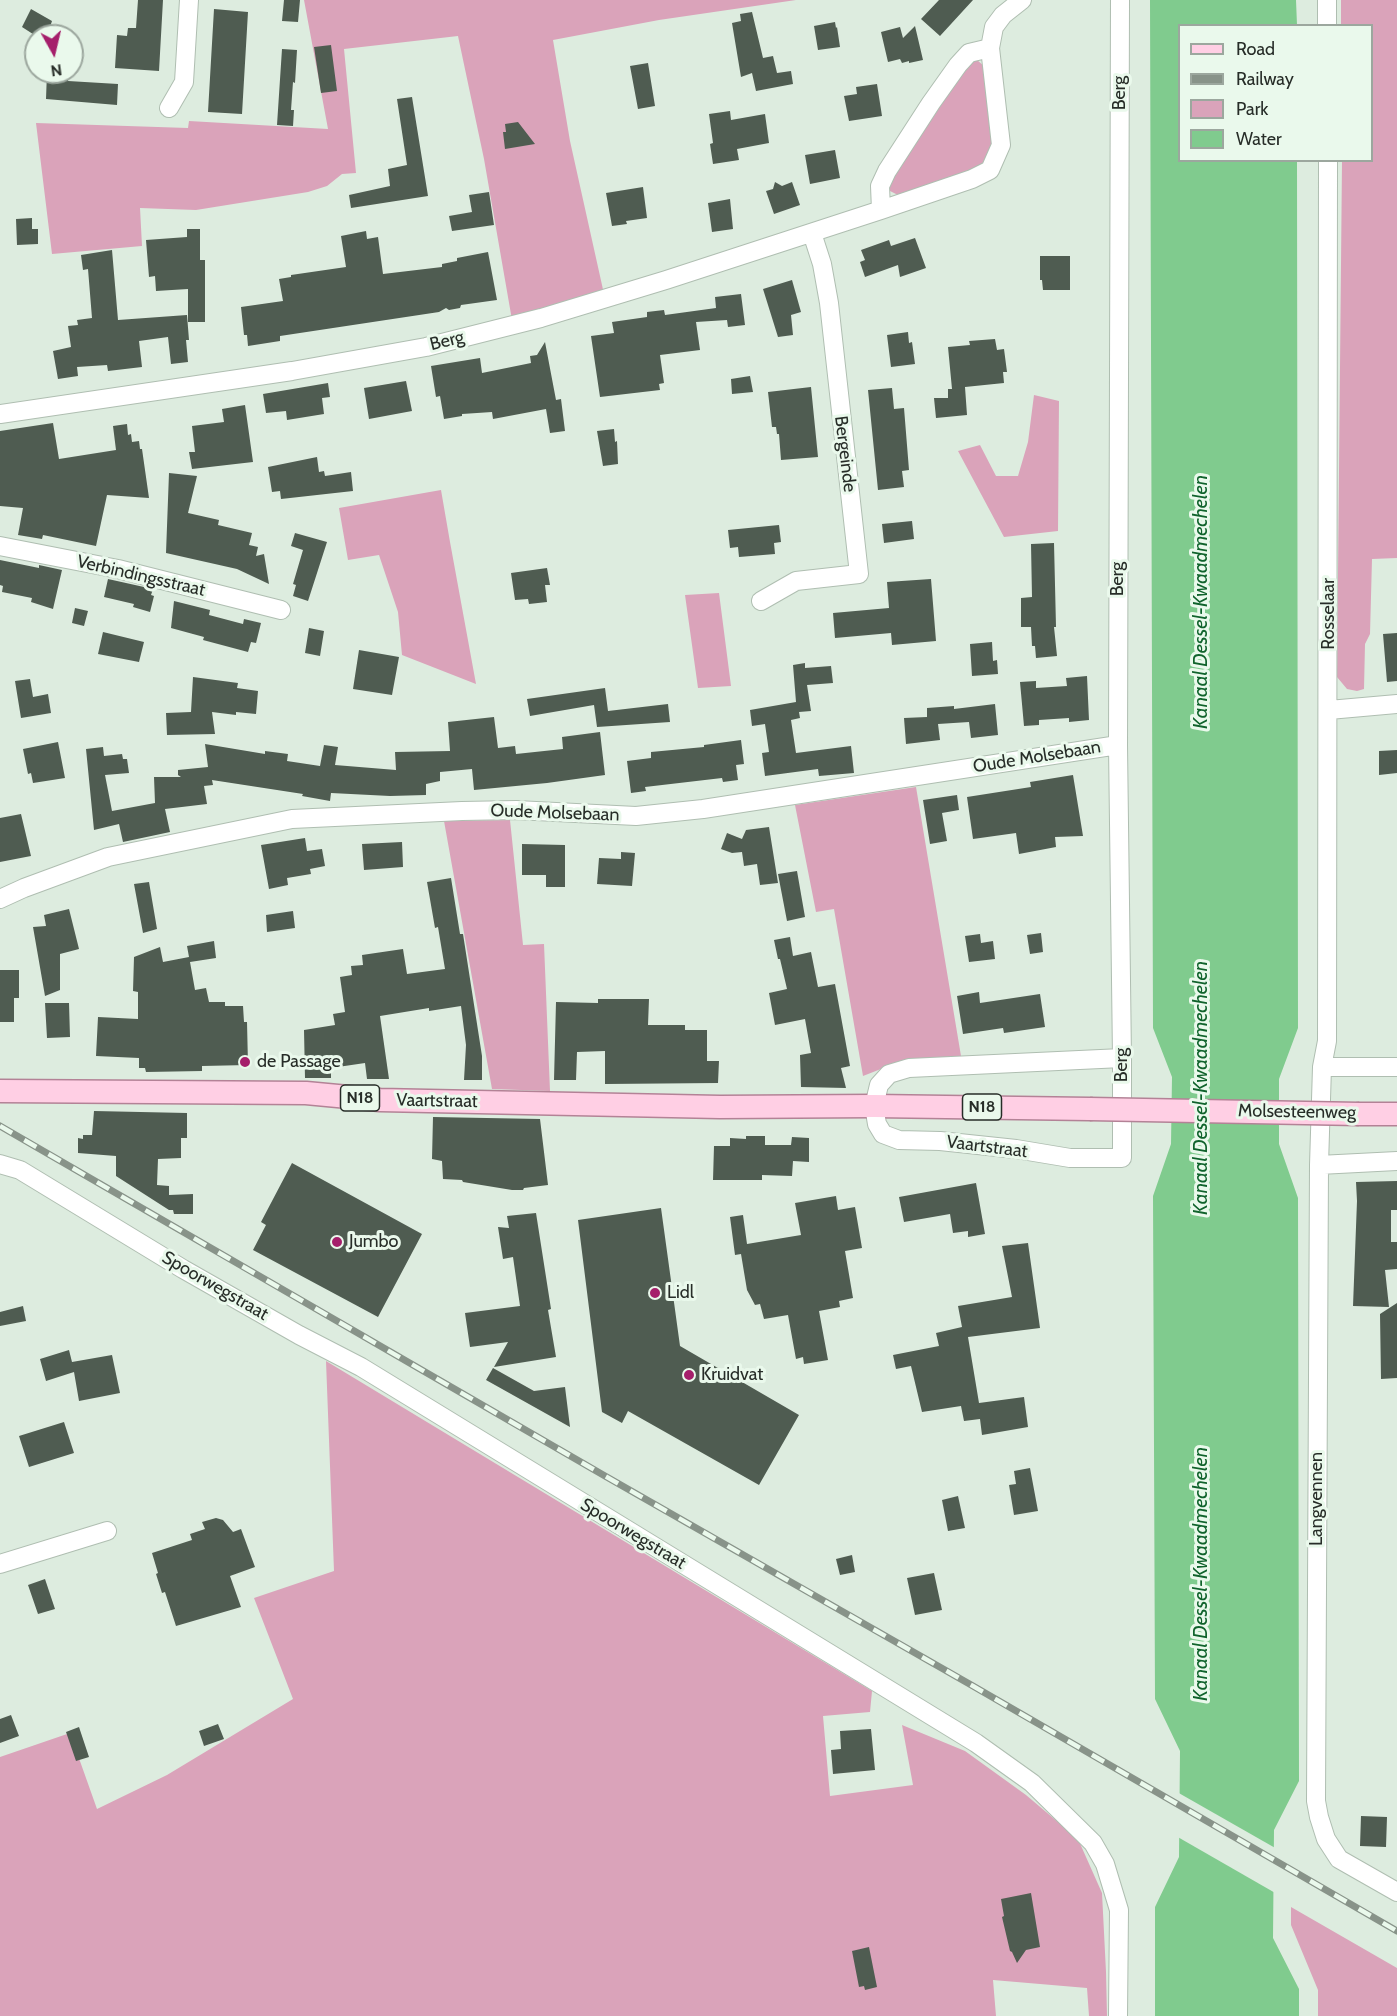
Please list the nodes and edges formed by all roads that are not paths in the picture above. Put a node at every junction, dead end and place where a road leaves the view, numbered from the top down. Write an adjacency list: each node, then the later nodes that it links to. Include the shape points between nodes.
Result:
1 (189, 0): 7 (street, via 184,82)
2 (1022, 0): 6 (street, Berg, via 994,27)
3 (1120, 0): 17 (street, Berg)
4 (1328, 0): 5 (street)
5 (1328, 24)
6 (990, 48): 9 (street, via 969,53 931,103 887,171 880,186); 9 (street, Berg, via 1001,145 990,170)
7 (169, 108)
8 (1328, 162): 16 (street, Rosselaar)
9 (881, 210): 10 (street, Berg)
10 (812, 233): 11 (street, Berg, via 541,318 426,347); 13 (street, Bergeinde, via 829,303 859,574 796,581)
11 (0, 414)
12 (0, 546): 14 (street, Verbindingsstraat, via 118,568)
13 (761, 601)
14 (281, 610)
15 (1397, 704): 16 (street)
16 (1329, 710): 20 (street, Rosselaar, via 1328,1041)
17 (1118, 745): 18 (street, Oude Molsebaan, via 636,816 484,810 292,819 108,857); 19 (street, Berg)
18 (0, 899)
19 (1122, 1058): 23 (street, via 909,1068 889,1074 879,1085); 26 (street, Berg)
20 (1322, 1067): 21 (street); 29 (street, Langvennen)
21 (1397, 1067)
22 (0, 1091): 23 (main road, Vaartstraat / N18, via 306,1093 380,1100 720,1107)
23 (874, 1106): 24 (main road, Vaartstraat / N18); 26 (street, Vaartstraat, via 883,1134 899,1140 962,1143 1070,1158)
24 (1090, 1109): 25 (main road, Molsesteenweg / N18, bridge)
25 (1397, 1114)
26 (1122, 1158)
27 (1397, 1161): 29 (street)
28 (0, 1164): 33 (street, Spoorwegstraat, via 20,1170 193,1274 361,1367 976,1743 1032,1783 1093,1843 1105,1864 1119,1910)
29 (1319, 1165): 32 (street, Langvennen, via 1316,1801 1326,1839 1339,1859)
30 (107, 1531): 31 (street)
31 (0, 1564)
32 (1397, 1892)
33 (1118, 2016)

